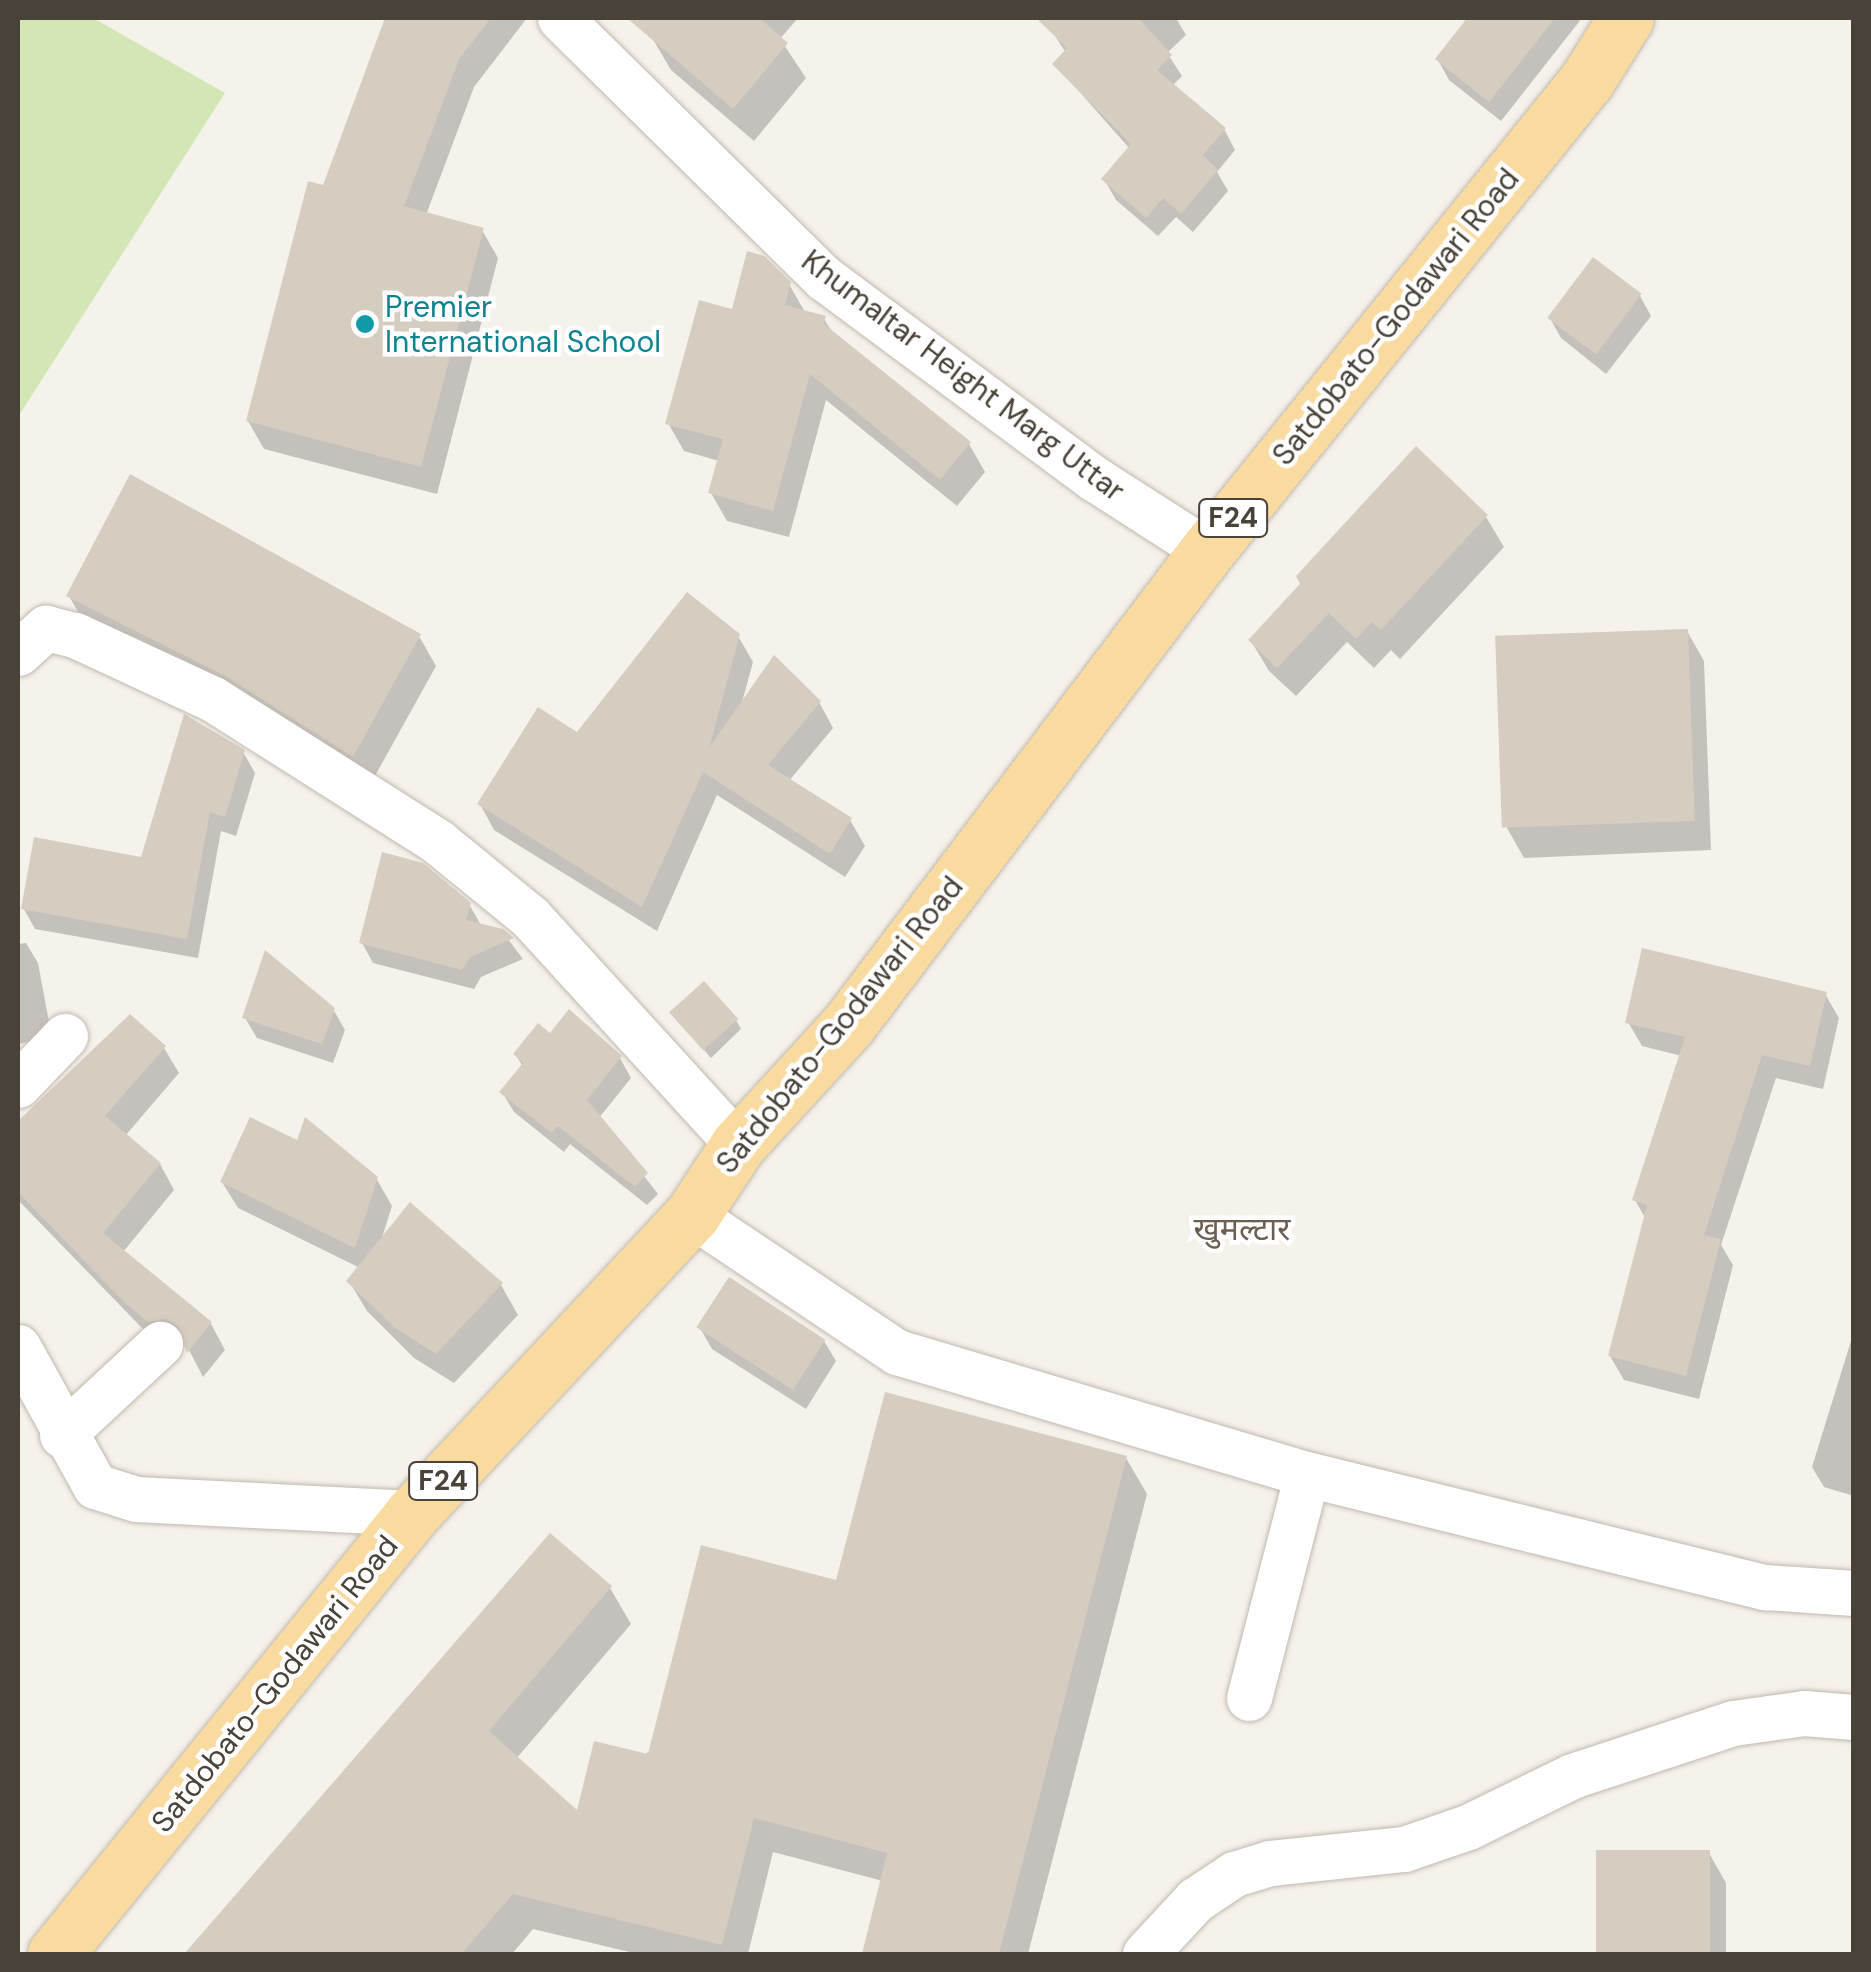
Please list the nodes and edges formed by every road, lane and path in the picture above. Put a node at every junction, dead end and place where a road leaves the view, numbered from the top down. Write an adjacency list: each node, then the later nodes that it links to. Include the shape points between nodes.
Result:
1 (560, 18): 3 (street, Khumaltar Height Marg Uttar, via 824,278 1095,478)
2 (1626, 18): 3 (main road, Satdobato-Godawari Road / F24, via 1587,80)
3 (1206, 551): 7 (main road, Satdobato-Godawari Road / F24, via 848,1025)
4 (18, 653): 7 (street, via 46,628 76,635 212,699 438,842 530,916)
5 (65, 1036): 6 (street)
6 (18, 1085)
7 (738, 1146): 8 (main road, Satdobato-Godawari Road / F24)
8 (692, 1214): 12 (street, via 897,1352); 13 (main road, Satdobato-Godawari Road / F24)
9 (160, 1344): 11 (street)
10 (18, 1346): 11 (street)
11 (62, 1435): 13 (street, via 95,1486 136,1499)
12 (1307, 1474): 14 (street, via 1765,1587); 15 (street)
13 (413, 1513): 17 (main road, Satdobato-Godawari Road / F24)
14 (1854, 1593)
15 (1249, 1698)
16 (1854, 1718): 18 (street, via 1804,1713 1732,1724 1572,1776 1468,1827 1404,1849 1270,1863 1234,1874 1195,1900)
17 (56, 1954)
18 (1144, 1954)

